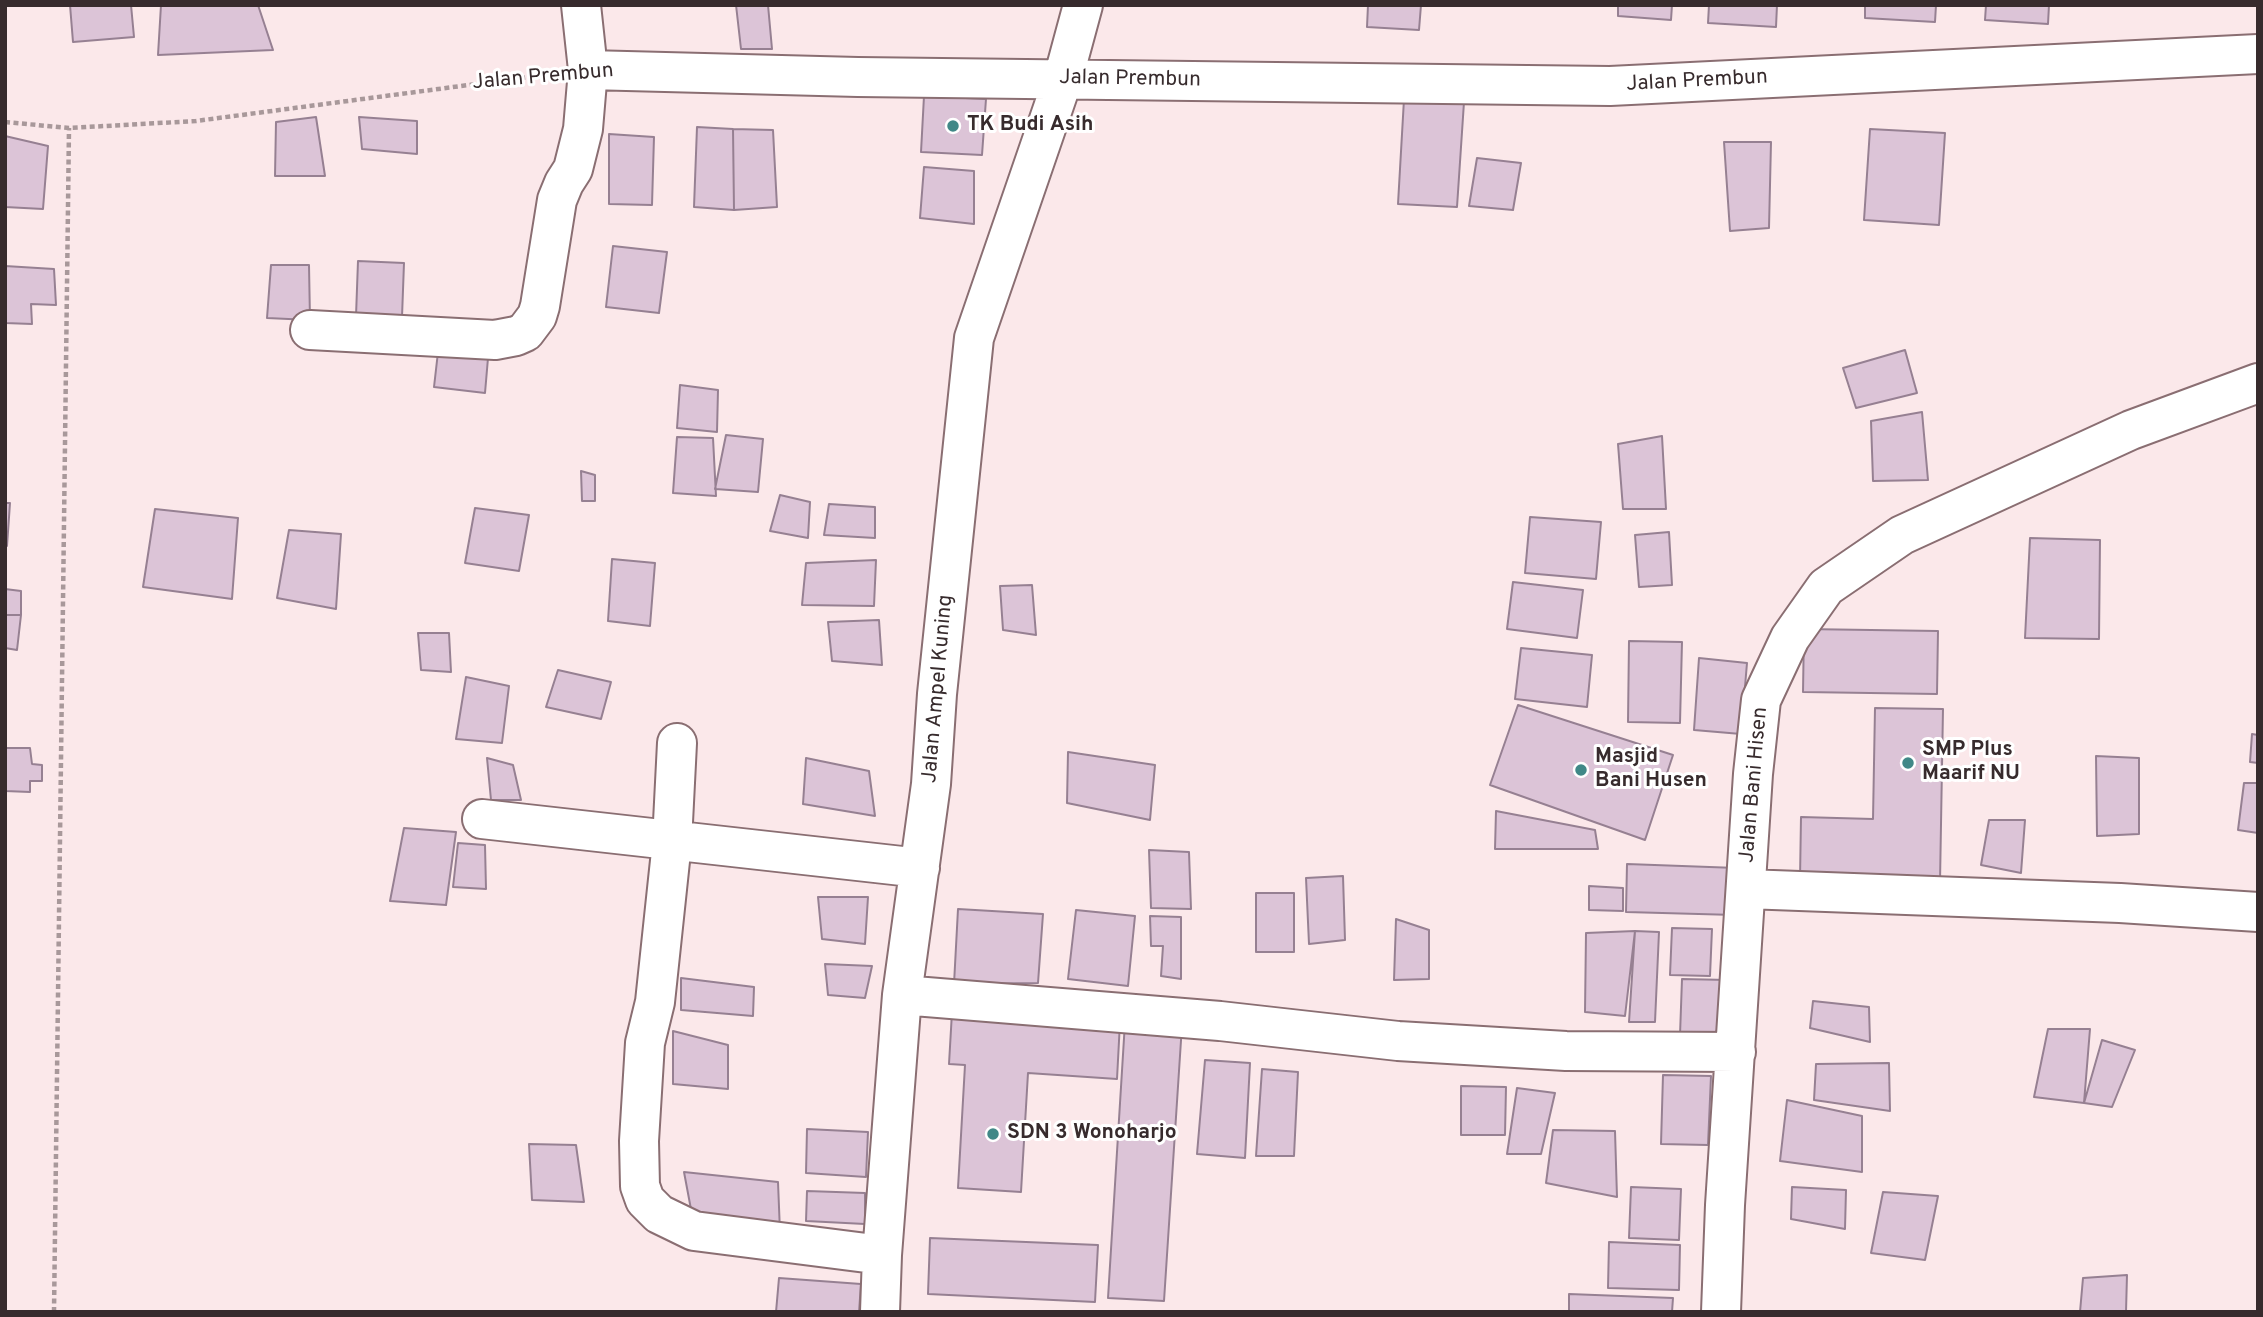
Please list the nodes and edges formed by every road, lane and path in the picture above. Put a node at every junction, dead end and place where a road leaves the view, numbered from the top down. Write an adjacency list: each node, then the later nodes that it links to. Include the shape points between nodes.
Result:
1 (582, 5): 4 (street)
2 (1083, 5): 5 (street, Jalan Ampel Kuning)
3 (2257, 48): 5 (street, Jalan Prembun, via 1610,86)
4 (588, 70): 5 (street, Jalan Prembun); 7 (path, Jalan Prembun, via 195,121); 8 (street, via 583,130 573,169 557,200 540,306 524,332 495,340)
5 (1063, 79): 13 (street, Jalan Ampel Kuning, via 974,338)
6 (5, 122): 7 (path, Jalan Prembun)
7 (69, 128): 19 (path)
8 (310, 330)
9 (2250, 390): 14 (street, Jalan Bani Hisen, via 2131,430 1902,535 1826,587 1790,638 1761,700)
10 (677, 743): 12 (street)
11 (482, 819): 12 (street)
12 (672, 842): 13 (street); 18 (street, via 655,1002 645,1042 639,1141 640,1186 645,1200 659,1214 694,1231)
13 (919, 868): 16 (street, Jalan Ampel Kuning)
14 (1746, 889): 15 (street); 17 (street, Jalan Bani Hisen)
15 (2258, 912)
16 (902, 995): 17 (street, via 1398,1041 1566,1051); 18 (street, Jalan Ampel Kuning)
17 (1736, 1052): 21 (street, Jalan Bani Hisen)
18 (882, 1255): 20 (street, Jalan Ampel Kuning)
19 (54, 1312)
20 (880, 1312)
21 (1721, 1312)

